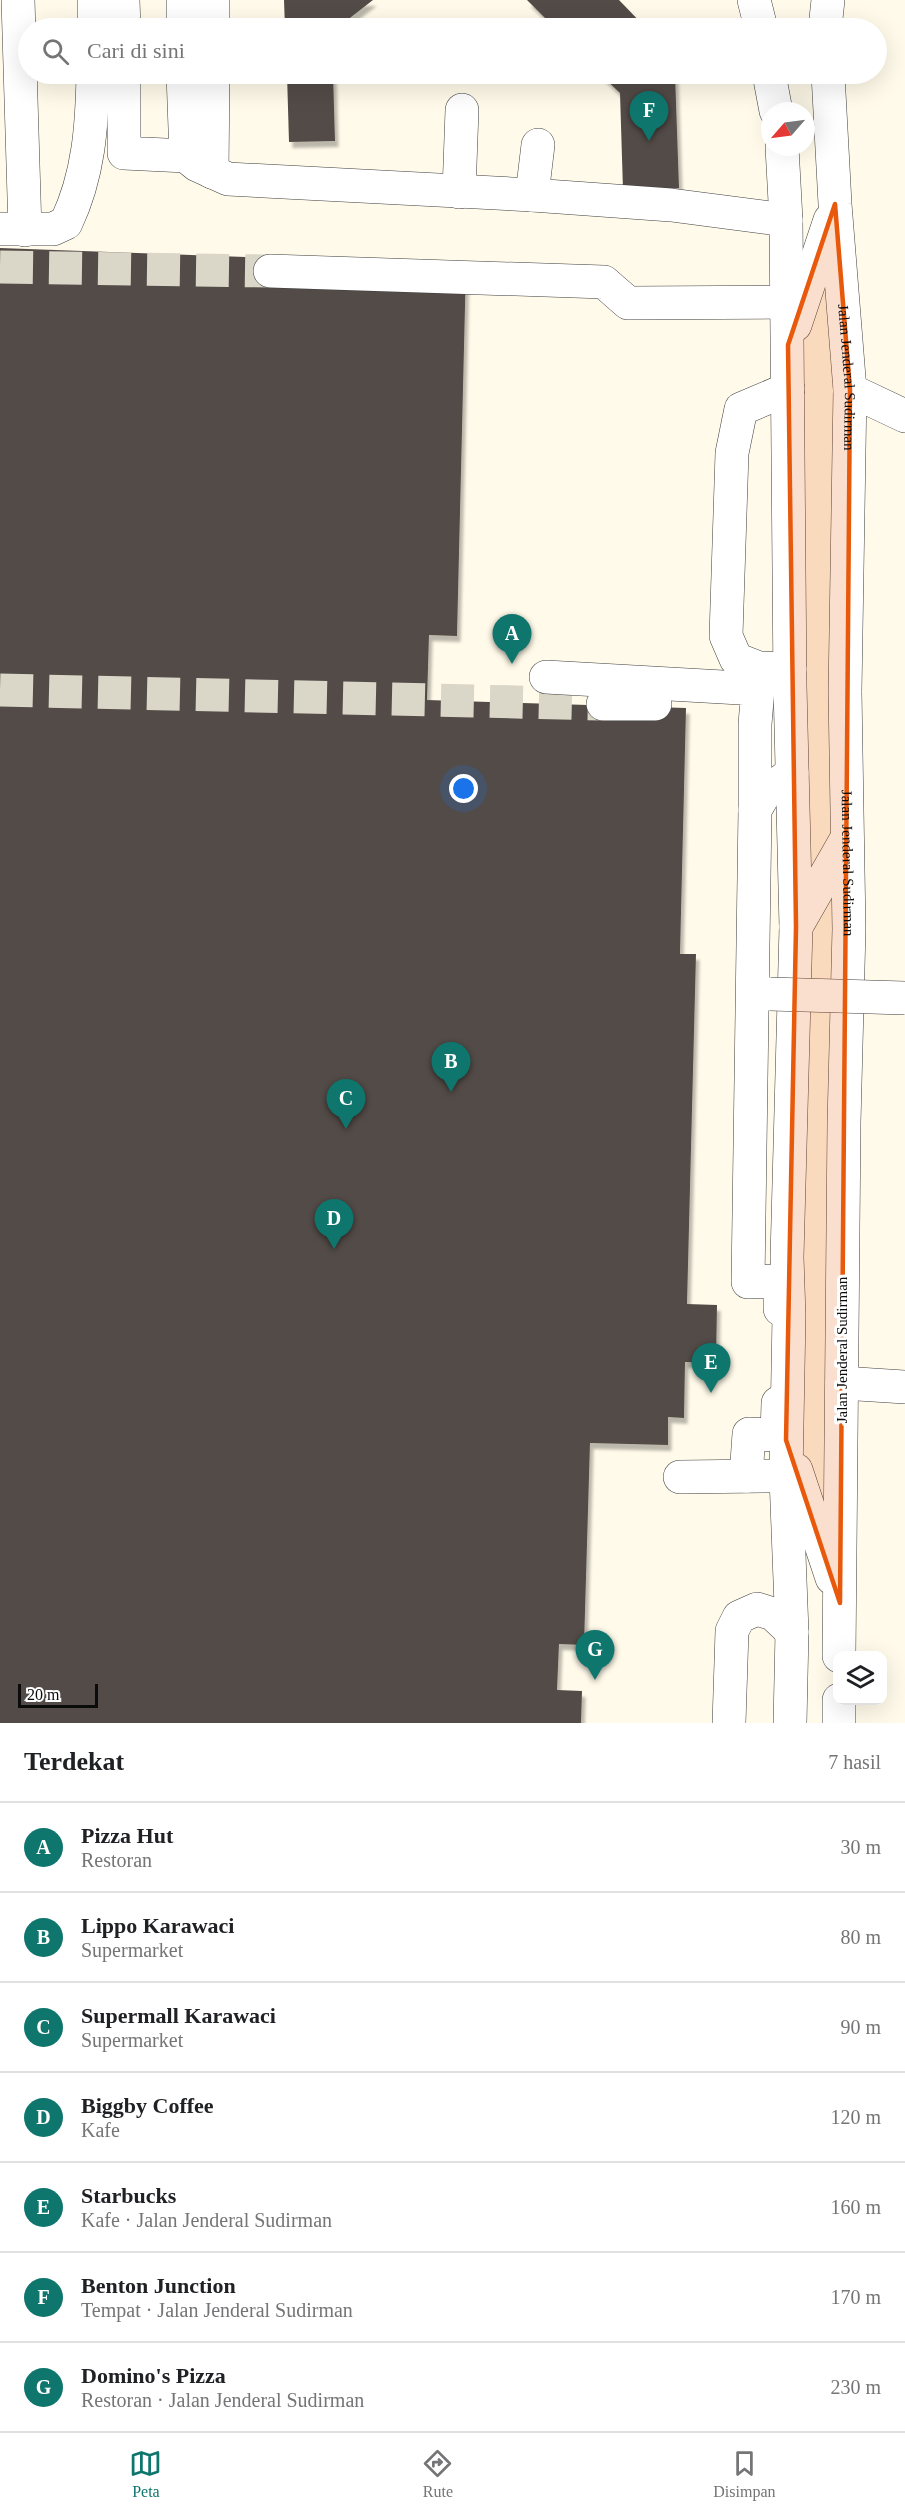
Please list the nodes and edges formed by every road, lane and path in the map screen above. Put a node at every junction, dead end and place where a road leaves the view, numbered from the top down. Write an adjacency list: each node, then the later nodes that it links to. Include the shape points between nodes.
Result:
1 (18, 0): 29 (street)
2 (94, 0): 8 (street)
3 (123, 0): 9 (street)
4 (183, 0): 10 (street)
5 (213, 0): 11 (street)
6 (754, 0): 12 (street)
7 (828, 0): 13 (street)
8 (94, 18)
9 (124, 18)
10 (183, 18)
11 (213, 18)
12 (759, 18)
13 (826, 18)
14 (93, 84): 29 (street, via 90,146 82,184 66,223 60,227)
15 (124, 84): 24 (street, via 124,153)
16 (185, 84): 24 (street)
17 (211, 84): 24 (street)
18 (772, 84): 20 (street)
19 (829, 84): 27 (street, Jalan Jenderal Sudirman)
20 (775, 102)
21 (462, 110): 25 (street)
22 (538, 145): 26 (street)
23 (782, 156): 28 (street)
24 (199, 164): 25 (street, via 228,179)
25 (459, 192): 26 (street)
26 (532, 195): 28 (street, via 671,205)
27 (835, 204): 32 (street); 34 (street, Jalan Jenderal Sudirman)
28 (786, 220): 31 (street)
29 (12, 230)
30 (270, 271): 31 (street, via 604,282 628,303)
31 (787, 302): 32 (street)
32 (788, 345): 33 (street)
33 (788, 389): 37 (street); 37 (street, via 741,409 732,453 726,636 736,659)
34 (850, 390): 35 (street); 41 (street, Jalan Jenderal Sudirman, via 845,692)
35 (905, 416)
36 (546, 677): 37 (street)
37 (779, 681): 38 (street, via 734,705); 39 (street); 40 (street)
38 (603, 704)
39 (792, 773): 40 (street, via 765,793); 42 (street)
40 (755, 810): 48 (street, via 748,1282 780,1281 777,1435 749,1434)
41 (848, 837): 42 (street); 45 (street, Jalan Jenderal Sudirman)
42 (796, 927): 47 (street)
43 (770, 994): 44 (street, bridge)
44 (905, 998)
45 (842, 1383): 46 (street); 50 (street, Jalan Jenderal Sudirman)
46 (905, 1388)
47 (786, 1458): 48 (street); 50 (street); 51 (street)
48 (747, 1466): 49 (street)
49 (680, 1476)
50 (840, 1604): 52 (street, Jalan Jenderal Sudirman)
51 (792, 1632): 54 (street, via 773,1614 757,1609 740,1617 732,1631); 55 (street)
52 (840, 1651)
53 (839, 1705): 56 (street)
54 (729, 1723)
55 (790, 1723)
56 (839, 1723)

